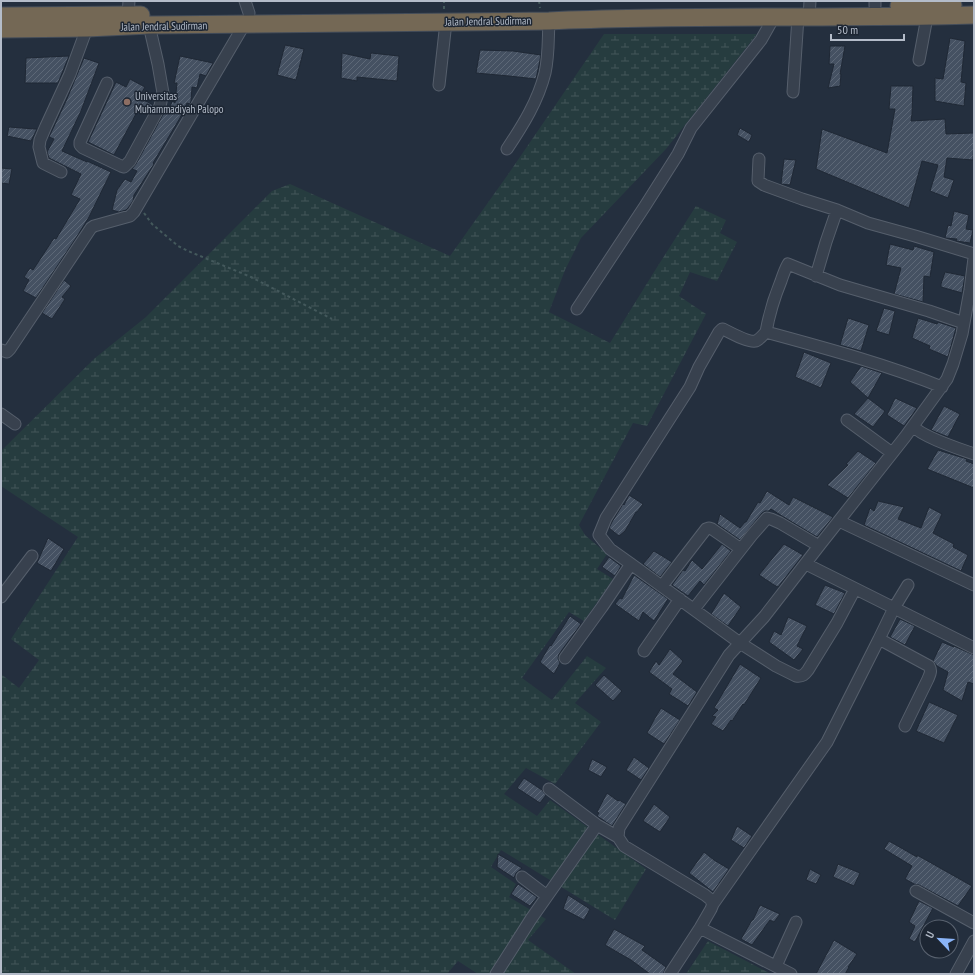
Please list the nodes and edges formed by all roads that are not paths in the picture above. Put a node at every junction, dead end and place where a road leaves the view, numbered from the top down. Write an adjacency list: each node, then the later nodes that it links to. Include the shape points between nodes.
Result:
1 (875, 3): 2 (highway, Jalan Jendral Sudirman); 6 (highway, Jalan Jendral Sudirman)
2 (946, 3): 3 (highway, Jalan Jendral Sudirman)
3 (974, 4)
4 (128, 8): 8 (highway, Jalan Jendral Sudirman); 10 (highway, Jalan Jendral Sudirman)
5 (543, 10): 6 (highway, Jalan Jendral Sudirman); 7 (highway, Jalan Jendral Sudirman); 11 (highway, Jalan Jendral Sudirman, via 615,18); 20 (street, via 549,44 545,72 532,109)
6 (807, 10): 11 (highway, Jalan Jendral Sudirman); 12 (highway, Jalan Jendral Sudirman); 19 (street)
7 (444, 11): 8 (highway, Jalan Jendral Sudirman); 18 (street)
8 (246, 13): 13 (highway, Jalan Jendral Sudirman); 31 (street, via 134,212 130,216 91,228 10,349 7,352)
9 (974, 15): 12 (highway, Jalan Jendral Sudirman)
10 (1, 16)
11 (774, 17): 28 (street, via 760,40 690,128 672,164)
12 (927, 17): 16 (street)
13 (149, 25): 14 (highway, Jalan Jendral Sudirman); 17 (street, via 163,93 162,100 130,161 124,167 80,145)
14 (86, 28): 15 (highway, Jalan Jendral Sudirman); 22 (street, via 70,74 39,143 44,163)
15 (1, 29)
16 (919, 60)
17 (107, 83)
18 (439, 86)
19 (794, 92)
20 (507, 149)
21 (759, 159): 23 (street, via 760,183)
22 (61, 172)
23 (837, 210): 24 (street, via 868,223); 26 (street)
24 (974, 254)
25 (974, 258): 27 (street)
26 (816, 276): 29 (street); 30 (street, via 787,264 778,286)
27 (972, 290): 29 (street)
28 (577, 309)
29 (964, 323): 32 (street, via 953,364)
30 (766, 332): 32 (street, via 914,375); 43 (street, via 754,341 724,329 719,332 690,387 606,518 599,534 610,549)
31 (1, 350)
32 (942, 387): 36 (street)
33 (1, 414): 35 (street)
34 (847, 420): 37 (street)
35 (15, 424)
36 (913, 426): 37 (street); 38 (street, via 921,433)
37 (892, 454): 39 (street)
38 (974, 454)
39 (839, 521): 40 (street); 46 (street)
40 (818, 546): 41 (street, via 769,518); 44 (street)
41 (741, 549): 47 (street, via 712,529 706,529); 52 (street)
42 (32, 556): 49 (street)
43 (631, 564): 47 (street); 57 (street)
44 (806, 564): 48 (street); 54 (street)
45 (908, 585): 51 (street)
46 (974, 585)
47 (662, 586): 50 (street)
48 (855, 589): 51 (street); 54 (street, via 803,676 796,676 776,666)
49 (1, 597)
50 (680, 599): 52 (street); 56 (street)
51 (894, 608): 53 (street); 55 (street)
52 (694, 609): 54 (street)
53 (879, 639): 58 (street, via 931,669); 65 (street, via 827,742)
54 (740, 643): 61 (street, via 725,661 632,807)
55 (974, 648)
56 (644, 651)
57 (565, 658)
58 (905, 726)
59 (549, 789): 60 (street)
60 (597, 825): 61 (street); 64 (street)
61 (618, 837): 65 (street, via 624,846 705,894)
62 (522, 877): 64 (street)
63 (916, 891): 67 (street)
64 (547, 896): 71 (street)
65 (713, 904): 68 (street)
66 (796, 922): 70 (street)
67 (974, 923)
68 (700, 928): 70 (street); 72 (street)
69 (974, 942): 74 (street)
70 (776, 966): 73 (street)
71 (496, 974)
72 (670, 974)
73 (791, 974)
74 (956, 974)

